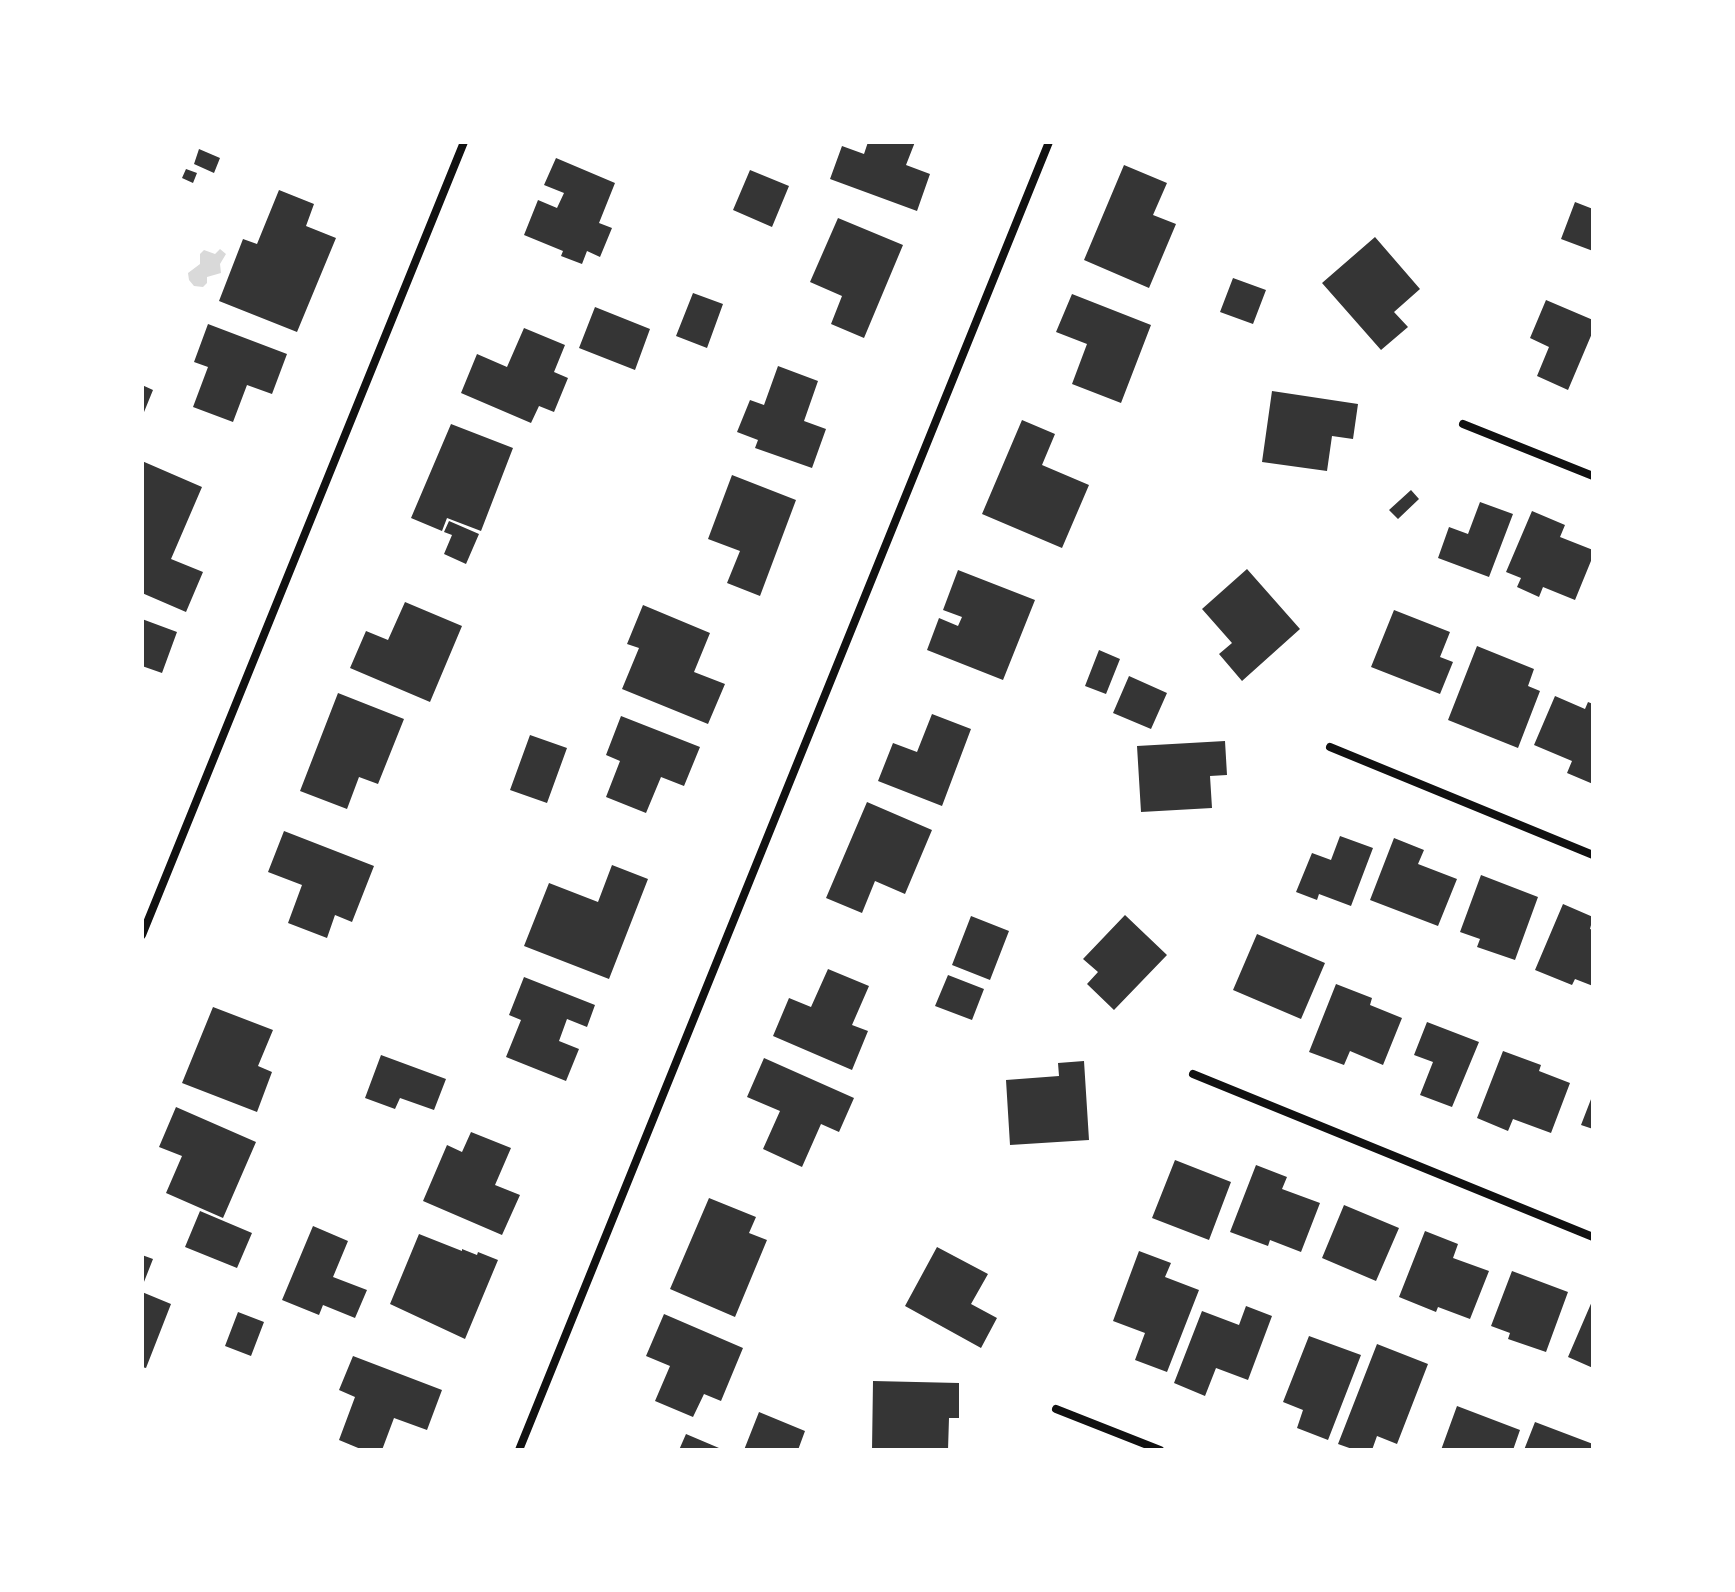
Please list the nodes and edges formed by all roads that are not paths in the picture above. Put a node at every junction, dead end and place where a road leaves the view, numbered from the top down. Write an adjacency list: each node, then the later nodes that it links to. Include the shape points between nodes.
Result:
1 (464, 142): 7 (street)
2 (1049, 142): 11 (street)
3 (1463, 424): 4 (street)
4 (1593, 476)
5 (1330, 747): 6 (street)
6 (1593, 855)
7 (142, 935)
8 (1193, 1074): 9 (street)
9 (1593, 1237)
10 (1056, 1409): 12 (street)
11 (519, 1450)
12 (1160, 1450)

